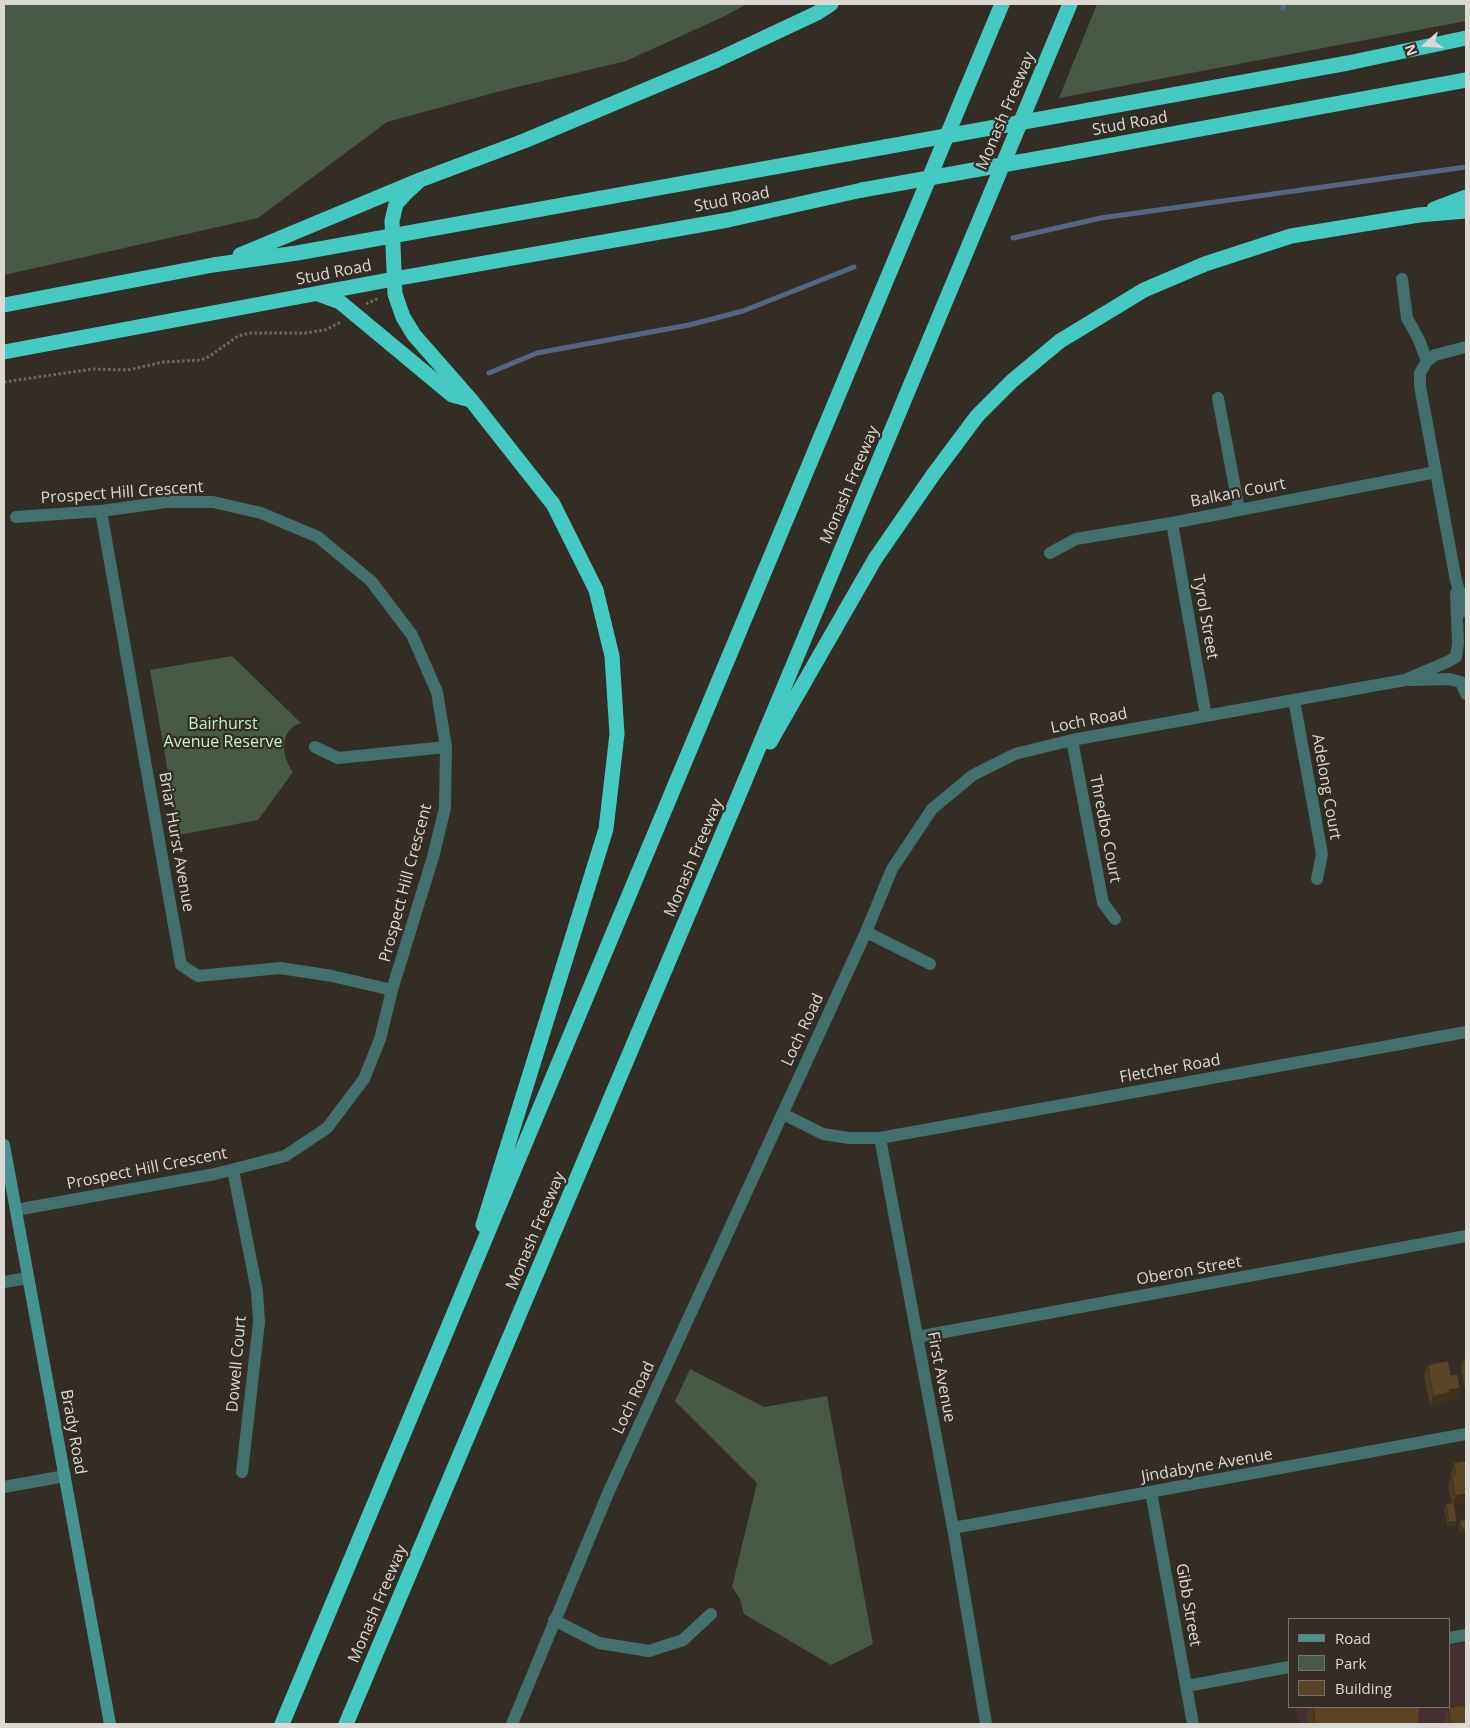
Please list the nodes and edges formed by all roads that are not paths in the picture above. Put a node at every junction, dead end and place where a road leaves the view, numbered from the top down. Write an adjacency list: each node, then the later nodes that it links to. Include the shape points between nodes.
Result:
1 (831, 4): 6 (highway, via 717,60 524,141)
2 (1002, 4): 52 (highway)
3 (1070, 4): 37 (highway, Monash Freeway)
4 (1466, 38): 10 (highway, Stud Road, bridge, via 1348,63)
5 (1466, 80): 12 (highway, Stud Road, bridge, via 862,190 728,220)
6 (420, 180): 10 (highway, via 396,204); 11 (highway)
7 (1466, 197): 9 (highway)
8 (1466, 211): 9 (highway)
9 (1419, 215): 37 (highway, via 1291,236 1205,264 1144,290 1060,341 1012,381 977,416 875,559)
10 (392, 236): 11 (highway, Stud Road); 12 (highway)
11 (213, 265): 15 (highway, Stud Road)
12 (394, 279): 14 (highway, Stud Road); 20 (highway, via 403,317 414,335)
13 (1402, 279): 18 (street, via 1407,318)
14 (316, 294): 17 (highway, Stud Road); 20 (highway, via 340,302 452,395)
15 (4, 306)
16 (1466, 347): 18 (street, via 1435,355)
17 (4, 352)
18 (1427, 361): 21 (street, via 1420,373 1420,386)
19 (1218, 398): 22 (street)
20 (471, 400): 52 (highway, via 553,504 596,590 612,656 617,734 606,828)
21 (1436, 472): 22 (street, Balkan Court); 27 (street)
22 (1239, 509): 25 (street, Balkan Court)
23 (101, 511): 24 (street, Prospect Hill Crescent); 35 (street, Prospect Hill Crescent, via 166,502 213,502 261,513 318,537 371,581 412,635 437,692); 42 (street, Briar Hurst Avenue, via 181,965 198,976 280,968)
24 (16, 517)
25 (1172, 523): 26 (street, Balkan Court, via 1076,540); 33 (street, Tyrol Street)
26 (1050, 553)
27 (1456, 581): 28 (street); 29 (street)
28 (1466, 612)
29 (1461, 653): 30 (street, Loch Road); 31 (street, via 1453,662 1454,673)
30 (1405, 680): 31 (street, Loch Road, via 1449,679); 32 (street, Loch Road)
31 (1464, 687)
32 (1294, 700): 33 (street, Loch Road); 38 (street, Adelong Court, via 1322,854)
33 (1206, 716): 34 (street, Loch Road)
34 (1072, 740): 39 (street, Thredbo Court, via 1103,903); 40 (street, Loch Road, via 1015,754 973,775 932,809 892,869)
35 (446, 747): 36 (street, via 338,758); 42 (street, Prospect Hill Crescent, via 445,808)
36 (315, 748)
37 (738, 797): 68 (highway, Monash Freeway)
38 (1317, 879)
39 (1115, 919)
40 (866, 932): 41 (street); 44 (street, Loch Road)
41 (930, 964)
42 (392, 990): 47 (street, Prospect Hill Crescent, via 380,1039 364,1079 327,1128 285,1156)
43 (1466, 1032): 45 (street, Fletcher Road)
44 (783, 1114): 45 (street, via 823,1134); 61 (street, Loch Road, via 609,1491)
45 (880, 1138): 53 (street, First Avenue)
46 (4, 1145): 48 (main road, Brady Road)
47 (233, 1170): 48 (street, Prospect Hill Crescent); 55 (street, Dowell Court, via 257,1291 259,1322)
48 (16, 1210): 50 (main road, Brady Road)
49 (1466, 1236): 53 (street, Oberon Street)
50 (28, 1278): 51 (street); 56 (main road, Brady Road)
51 (4, 1282)
52 (455, 1316): 67 (highway)
53 (917, 1337): 59 (street, First Avenue)
54 (1466, 1434): 58 (street, Jindabyne Avenue)
55 (242, 1472)
56 (65, 1476): 57 (street); 66 (main road, Brady Road)
57 (4, 1487)
58 (1151, 1492): 59 (street, Jindabyne Avenue); 65 (street, Gibb Street)
59 (952, 1528): 70 (street, First Avenue)
60 (711, 1614): 61 (street, via 683,1640 649,1651 599,1643)
61 (554, 1620): 69 (street, Loch Road)
62 (1466, 1635): 63 (street)
63 (1450, 1638)
64 (1288, 1668): 65 (street)
65 (1187, 1686): 71 (street, Gibb Street)
66 (110, 1724)
67 (282, 1724)
68 (346, 1724)
69 (512, 1724)
70 (986, 1724)
71 (1193, 1724)

